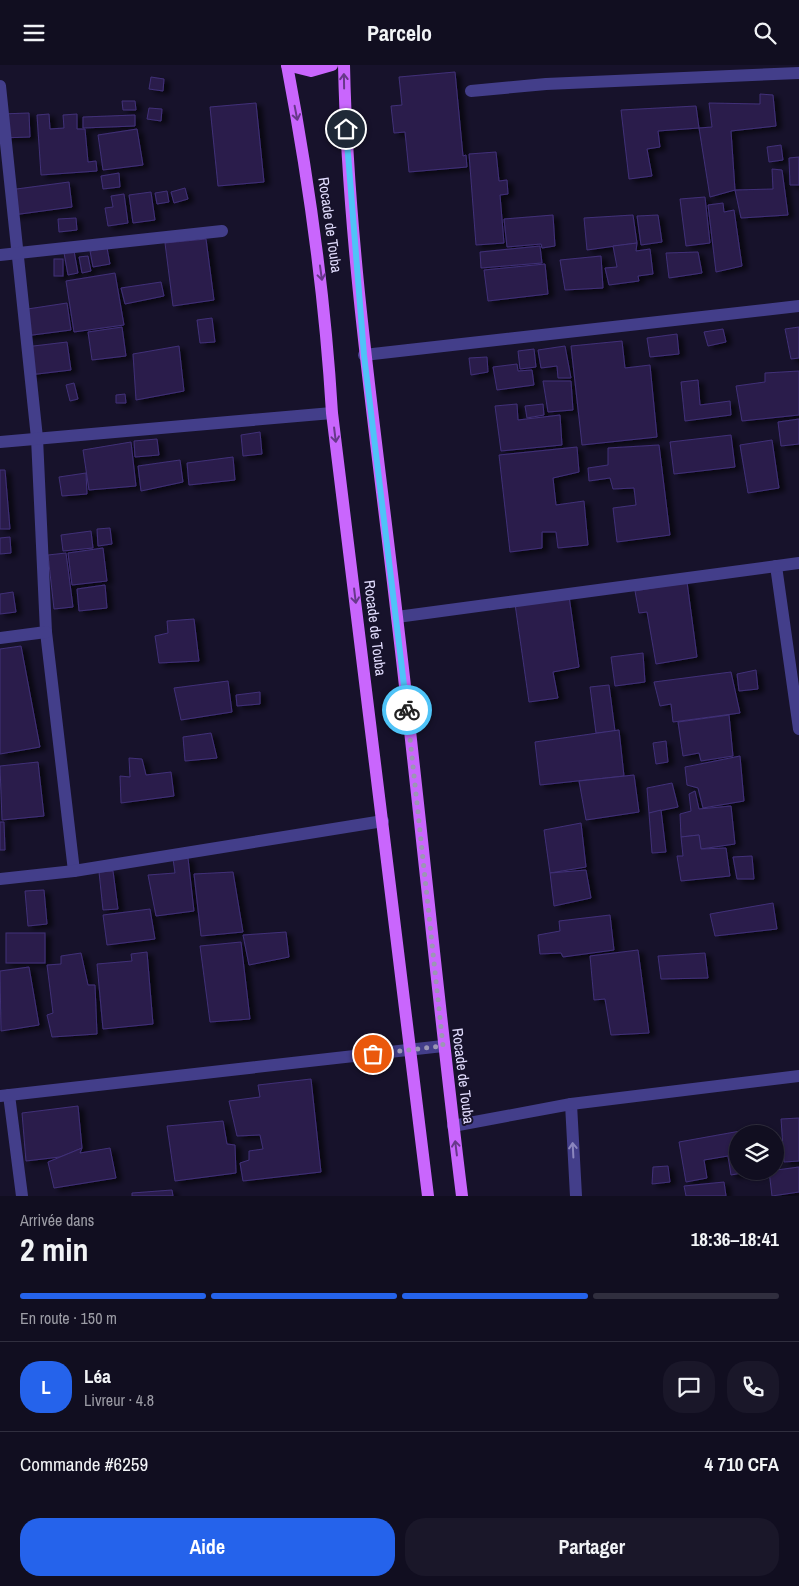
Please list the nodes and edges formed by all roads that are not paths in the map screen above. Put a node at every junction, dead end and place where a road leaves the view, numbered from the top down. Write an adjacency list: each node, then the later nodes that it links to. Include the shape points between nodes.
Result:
1 (287, 65): 2 (main road, via 311,71); 12 (main road, Rocade de Touba, one-way to 12, via 305,157 324,298)
2 (332, 65)
3 (344, 65): 11 (main road, Rocade de Touba, one-way to 3, via 347,145)
4 (799, 73): 6 (street, via 554,83)
5 (0, 86): 8 (street)
6 (471, 91)
7 (222, 231): 8 (street)
8 (18, 253): 9 (street); 13 (street)
9 (0, 255)
10 (799, 306): 11 (street)
11 (364, 355): 17 (main road, Rocade de Touba)
12 (332, 413): 13 (street); 21 (main road, Rocade de Touba, one-way to 21)
13 (37, 438): 14 (street); 18 (street)
14 (0, 441)
15 (799, 563): 16 (street)
16 (776, 566): 17 (street); 20 (street)
17 (397, 617): 24 (main road, Rocade de Touba)
18 (46, 632): 19 (street); 22 (street)
19 (0, 638)
20 (799, 729)
21 (383, 821): 22 (street); 25 (main road, Rocade de Touba)
22 (74, 871): 23 (street)
23 (0, 879)
24 (443, 1046): 25 (street); 29 (main road, Rocade de Touba)
25 (412, 1050): 27 (street); 31 (main road, Rocade de Touba)
26 (799, 1076): 28 (street)
27 (4, 1095): 30 (street)
28 (571, 1104): 29 (street); 33 (street, one-way to 28)
29 (453, 1126): 32 (main road, Rocade de Touba, one-way to 29)
30 (22, 1196)
31 (428, 1196)
32 (462, 1196)
33 (576, 1196)

